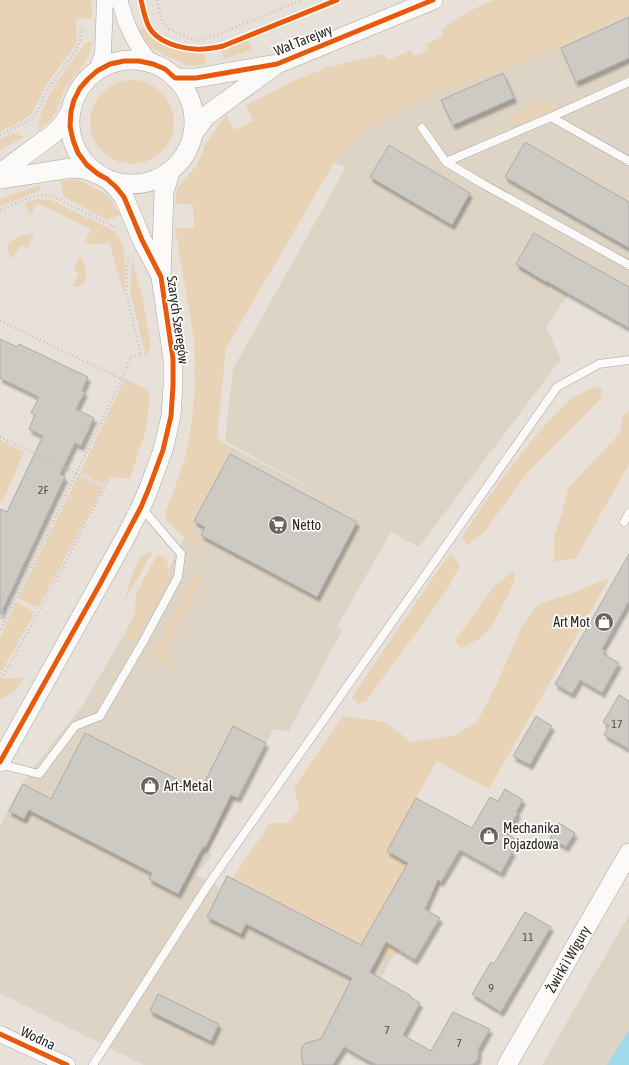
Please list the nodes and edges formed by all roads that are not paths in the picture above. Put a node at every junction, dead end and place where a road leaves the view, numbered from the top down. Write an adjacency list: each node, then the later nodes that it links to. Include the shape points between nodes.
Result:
1 (105, 0): 6 (street, via 103,53)
2 (119, 0): 4 (street, via 135,42)
3 (433, 0): 5 (street, Wał Tarejwy)
4 (153, 64): 6 (street, via 139,60 124,61 110,64); 7 (street)
5 (277, 64): 7 (street, Wał Tarejwy, via 196,78); 12 (street, Wał Tarejwy, via 206,116)
6 (97, 71): 9 (street, via 80,88)
7 (175, 78): 12 (street, via 185,90 191,104 194,118)
8 (629, 82): 10 (lane)
9 (71, 112): 16 (street, via 53,134); 17 (street, via 70,126 78,153 87,165)
10 (551, 117): 13 (lane); 14 (lane)
11 (422, 128): 14 (lane)
12 (193, 134): 15 (street, via 188,150)
13 (629, 161)
14 (446, 162): 19 (lane)
15 (170, 172): 17 (street, via 150,182 133,184); 20 (street, Szarych Szeregów, via 164,192)
16 (0, 173)
17 (102, 177): 18 (street, via 84,169 70,168); 20 (street, Szarych Szeregów, via 116,187 124,197)
18 (0, 179)
19 (629, 265)
20 (161, 277): 22 (street, Szarych Szeregów, via 174,359 171,416 163,450)
21 (629, 360): 29 (lane, via 599,364 557,386 210,882)
22 (141, 507): 25 (street, Szarych Szeregów); 25 (lane, via 181,554 178,576 143,642 100,716 75,726 39,774)
23 (629, 513): 24 (lane)
24 (624, 522)
25 (0, 763)
26 (629, 853): 30 (street, Żwirki i Wigury)
27 (0, 1034): 28 (street, Wodna)
28 (66, 1065)
29 (93, 1065)
30 (507, 1065)

